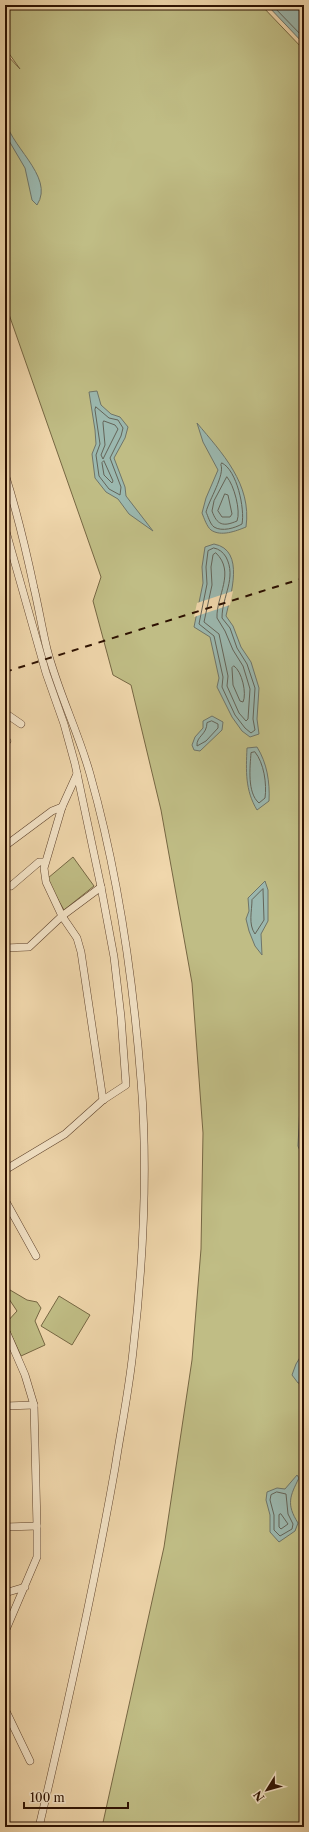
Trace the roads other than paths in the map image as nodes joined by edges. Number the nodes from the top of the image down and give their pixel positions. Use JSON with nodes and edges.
{"nodes":[{"id":1,"x":5,"y":474,"type":"edge"},
{"id":2,"x":5,"y":528,"type":"edge"},
{"id":3,"x":5,"y":713,"type":"edge"},
{"id":4,"x":21,"y":724,"type":"dead end"},
{"id":5,"x":77,"y":774,"type":"junction"},
{"id":6,"x":62,"y":807,"type":"junction"},
{"id":7,"x":5,"y":846,"type":"edge"},
{"id":8,"x":45,"y":862,"type":"junction"},
{"id":9,"x":11,"y":886,"type":"dead end"},
{"id":10,"x":102,"y":887,"type":"junction"},
{"id":11,"x":62,"y":916,"type":"junction"},
{"id":12,"x":5,"y":948,"type":"edge"},
{"id":13,"x":103,"y":1100,"type":"junction"},
{"id":14,"x":5,"y":1170,"type":"edge"},
{"id":15,"x":5,"y":1200,"type":"edge"},
{"id":16,"x":36,"y":1256,"type":"dead end"},
{"id":17,"x":5,"y":1329,"type":"edge"},
{"id":18,"x":34,"y":1405,"type":"junction"},
{"id":19,"x":5,"y":1406,"type":"edge"},
{"id":20,"x":38,"y":1526,"type":"junction"},
{"id":21,"x":5,"y":1527,"type":"edge"},
{"id":22,"x":25,"y":1587,"type":"junction"},
{"id":23,"x":5,"y":1593,"type":"edge"},
{"id":24,"x":5,"y":1632,"type":"edge"},
{"id":25,"x":5,"y":1709,"type":"edge"},
{"id":26,"x":30,"y":1761,"type":"dead end"},
{"id":27,"x":38,"y":1827,"type":"edge"}],
"edges":[{"from":1,"to":27,"type":"street"},
{"from":2,"to":5,"type":"street"},
{"from":3,"to":4,"type":"street"},
{"from":5,"to":6,"type":"street"},
{"from":5,"to":10,"type":"street"},
{"from":6,"to":7,"type":"street"},
{"from":6,"to":8,"type":"street"},
{"from":8,"to":9,"type":"street"},
{"from":8,"to":11,"type":"street"},
{"from":10,"to":11,"type":"street"},
{"from":10,"to":13,"type":"street"},
{"from":11,"to":12,"type":"street"},
{"from":11,"to":13,"type":"street"},
{"from":13,"to":14,"type":"street"},
{"from":15,"to":16,"type":"street"},
{"from":17,"to":18,"type":"street"},
{"from":18,"to":19,"type":"street"},
{"from":18,"to":20,"type":"street"},
{"from":20,"to":21,"type":"street"},
{"from":20,"to":22,"type":"street"},
{"from":22,"to":23,"type":"street"},
{"from":22,"to":24,"type":"street"},
{"from":25,"to":26,"type":"street"}]}
